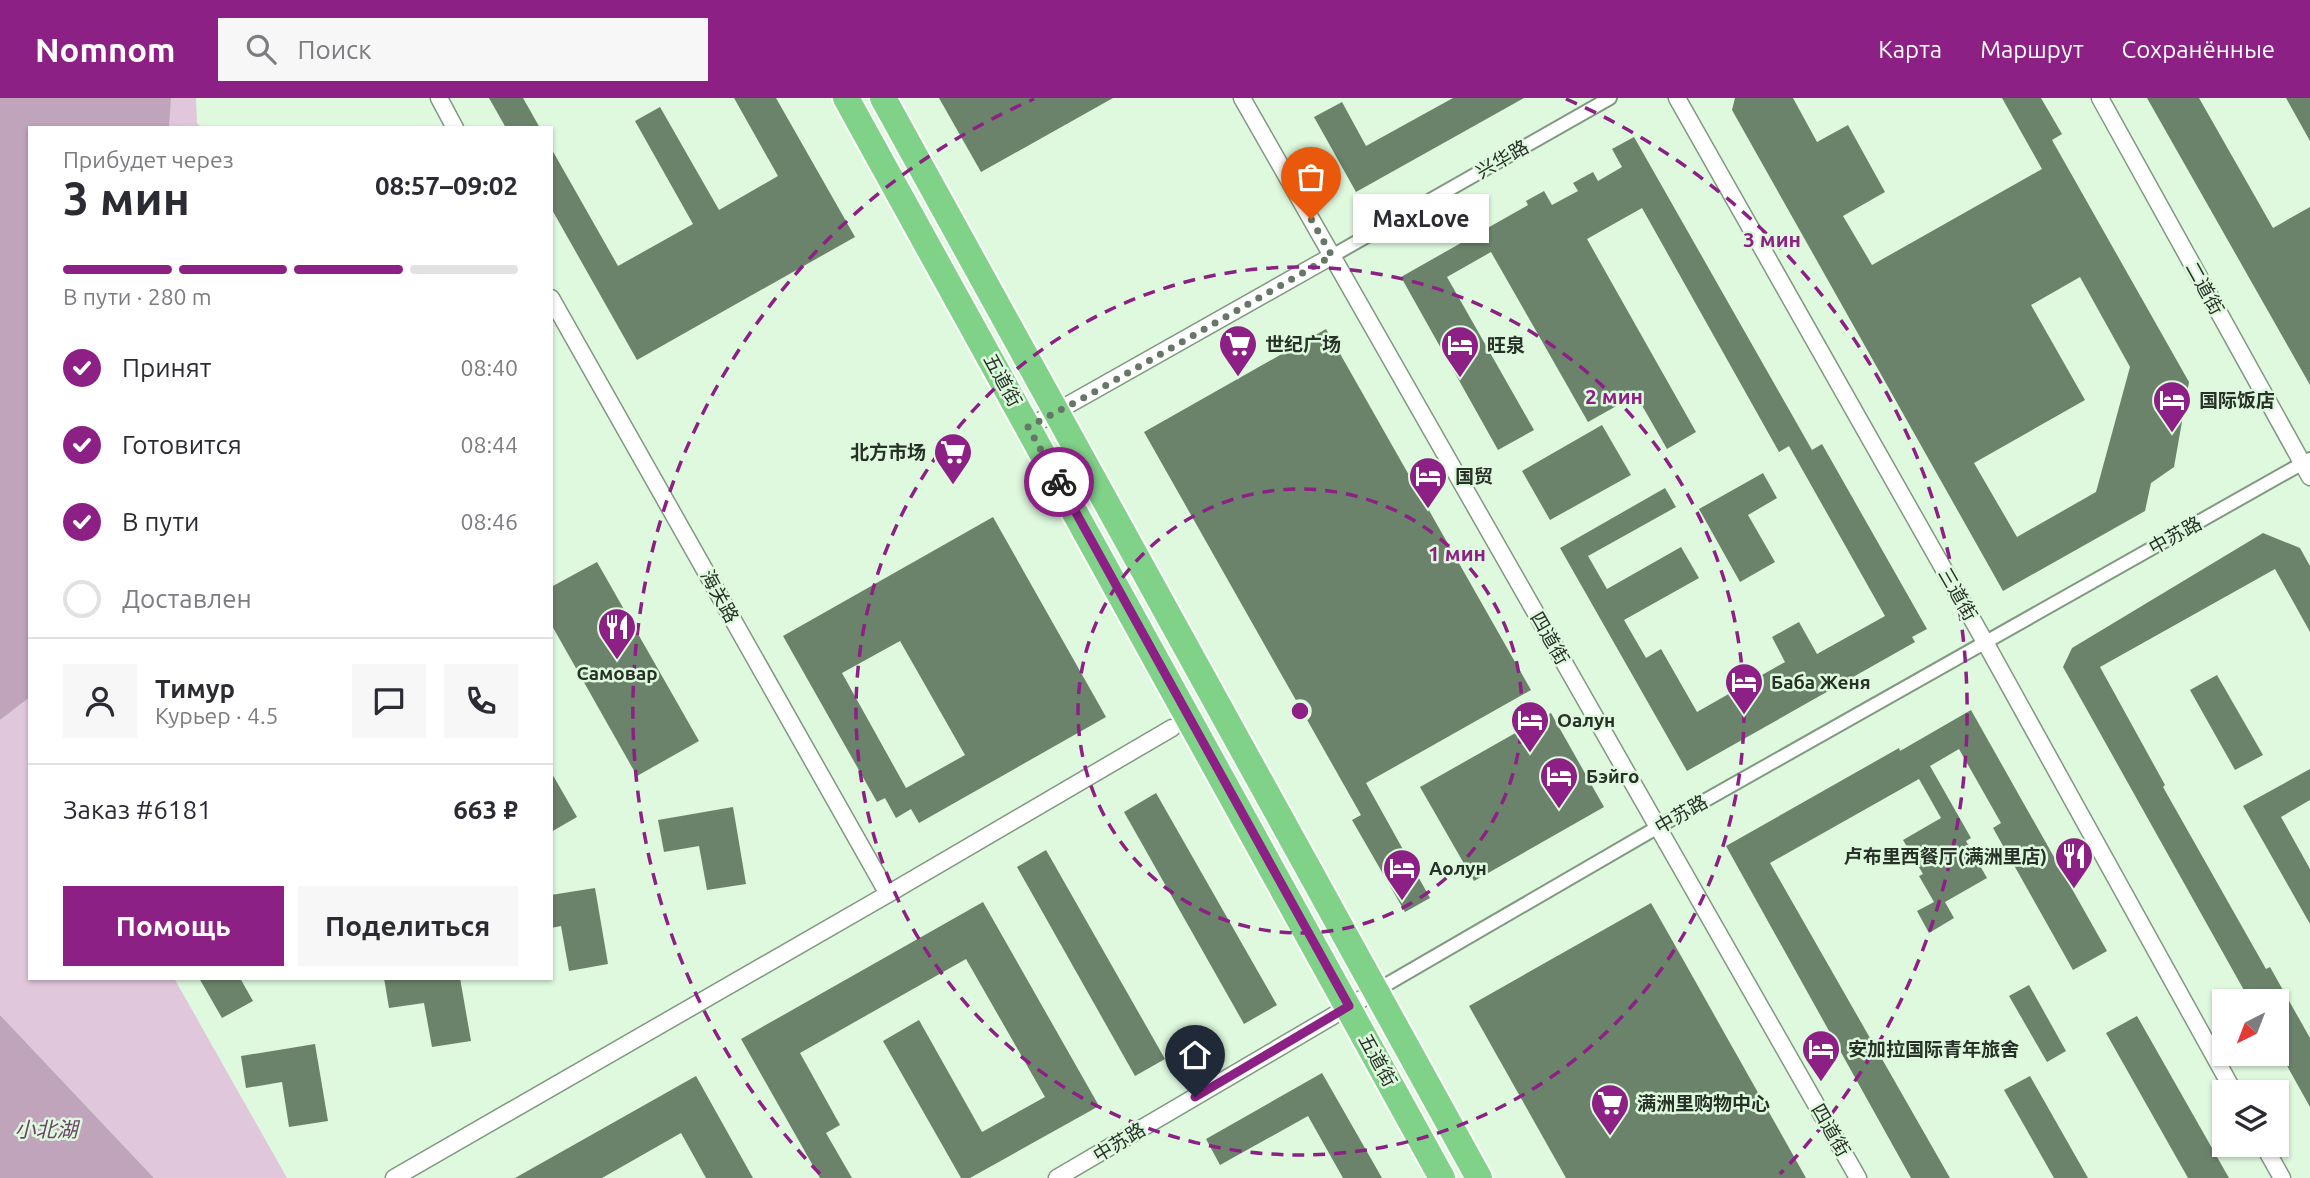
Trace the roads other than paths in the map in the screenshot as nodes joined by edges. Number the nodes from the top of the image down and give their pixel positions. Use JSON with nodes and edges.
{"nodes":[{"id":1,"x":439,"y":98,"type":"edge"},
{"id":2,"x":846,"y":98,"type":"edge"},
{"id":3,"x":883,"y":98,"type":"edge"},
{"id":4,"x":1242,"y":98,"type":"edge"},
{"id":5,"x":1610,"y":98,"type":"edge"},
{"id":6,"x":1677,"y":98,"type":"edge"},
{"id":7,"x":2100,"y":98,"type":"edge"},
{"id":8,"x":454,"y":126,"type":"edge"},
{"id":9,"x":1332,"y":256,"type":"junction"},
{"id":10,"x":553,"y":302,"type":"edge"},
{"id":11,"x":1058,"y":412,"type":"junction"},
{"id":12,"x":1028,"y":427,"type":"junction"},
{"id":13,"x":2307,"y":466,"type":"edge"},
{"id":14,"x":1985,"y":642,"type":"junction"},
{"id":15,"x":1172,"y":727,"type":"dead end"},
{"id":16,"x":1658,"y":827,"type":"junction"},
{"id":17,"x":888,"y":894,"type":"junction"},
{"id":18,"x":1377,"y":990,"type":"junction"},
{"id":19,"x":1349,"y":1006,"type":"junction"},
{"id":20,"x":2227,"y":1080,"type":"edge"},
{"id":21,"x":2270,"y":1157,"type":"edge"},
{"id":22,"x":394,"y":1178,"type":"edge"},
{"id":23,"x":1058,"y":1178,"type":"edge"},
{"id":24,"x":1443,"y":1178,"type":"edge"},
{"id":25,"x":1479,"y":1178,"type":"edge"},
{"id":26,"x":1858,"y":1178,"type":"edge"},
{"id":27,"x":2281,"y":1178,"type":"edge"}],
"edges":[{"from":1,"to":8,"type":"street"},
{"from":2,"to":12,"type":"highway","name":"五道街"},
{"from":3,"to":11,"type":"highway","name":"五道街"},
{"from":4,"to":9,"type":"street","name":"四道街"},
{"from":5,"to":9,"type":"street","name":"兴华路"},
{"from":6,"to":14,"type":"street","name":"三道街"},
{"from":7,"to":13,"type":"street","name":"二道街"},
{"from":9,"to":11,"type":"street","name":"兴华路"},
{"from":9,"to":16,"type":"street","name":"四道街"},
{"from":10,"to":17,"type":"street","name":"海关路"},
{"from":11,"to":12,"type":"street","name":"兴华路"},
{"from":11,"to":18,"type":"highway","name":"五道街"},
{"from":12,"to":19,"type":"highway","name":"五道街"},
{"from":13,"to":14,"type":"street","name":"中苏路"},
{"from":14,"to":16,"type":"street","name":"中苏路"},
{"from":14,"to":20,"type":"street","name":"三道街"},
{"from":15,"to":17,"type":"street"},
{"from":16,"to":18,"type":"street","name":"中苏路"},
{"from":16,"to":26,"type":"street","name":"四道街"},
{"from":17,"to":22,"type":"street"},
{"from":18,"to":19,"type":"street","name":"中苏路"},
{"from":18,"to":25,"type":"highway","name":"五道街"},
{"from":19,"to":23,"type":"street","name":"中苏路"},
{"from":19,"to":24,"type":"highway","name":"五道街"},
{"from":21,"to":27,"type":"street"}]}
